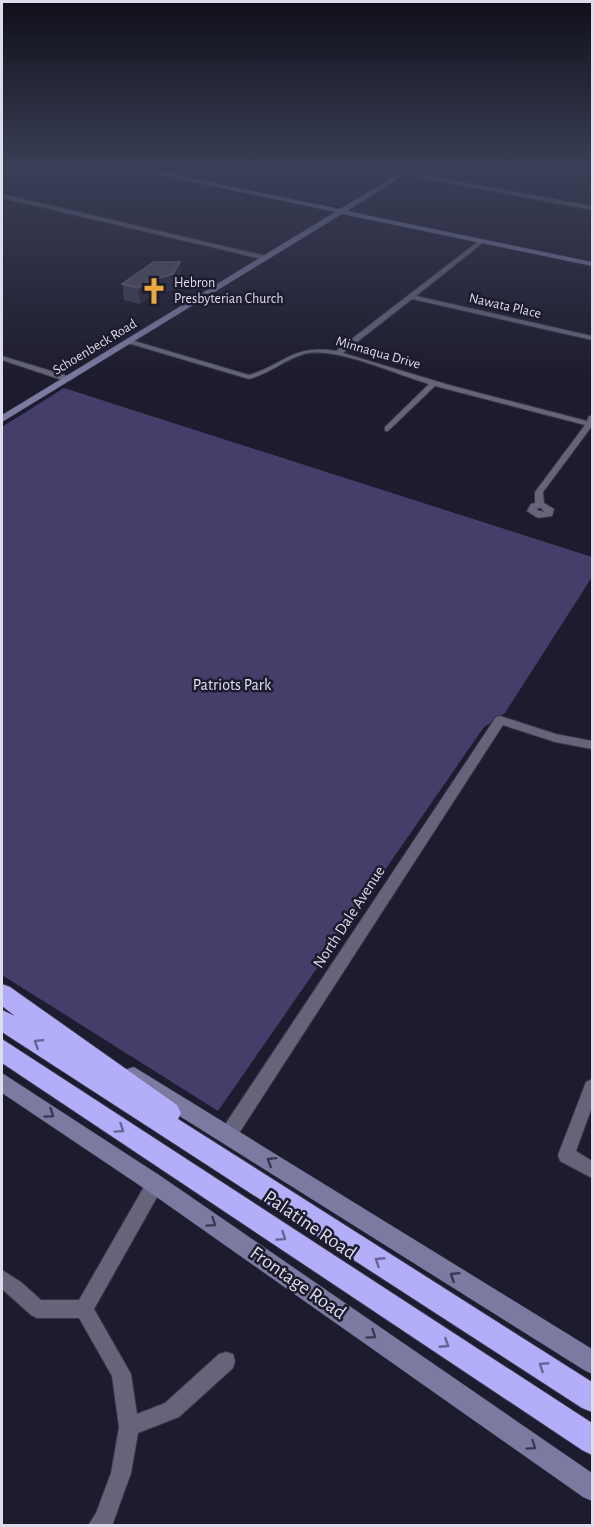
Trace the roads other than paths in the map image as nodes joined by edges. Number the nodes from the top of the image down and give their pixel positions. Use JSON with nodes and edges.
{"nodes":[{"id":1,"x":173,"y":236,"type":"edge"},
{"id":2,"x":301,"y":236,"type":"edge"},
{"id":3,"x":459,"y":236,"type":"edge"},
{"id":4,"x":482,"y":241,"type":"junction"},
{"id":5,"x":266,"y":258,"type":"junction"},
{"id":6,"x":592,"y":264,"type":"edge"},
{"id":7,"x":412,"y":297,"type":"junction"},
{"id":8,"x":592,"y":338,"type":"edge"},
{"id":9,"x":128,"y":342,"type":"junction"},
{"id":10,"x":337,"y":354,"type":"junction"},
{"id":11,"x":2,"y":358,"type":"edge"},
{"id":12,"x":68,"y":379,"type":"junction"},
{"id":13,"x":434,"y":383,"type":"junction"},
{"id":14,"x":2,"y":419,"type":"edge"},
{"id":15,"x":591,"y":420,"type":"edge"},
{"id":16,"x":388,"y":429,"type":"dead end"},
{"id":17,"x":540,"y":505,"type":"dead end"},
{"id":18,"x":592,"y":745,"type":"edge"},
{"id":19,"x":2,"y":993,"type":"edge"},
{"id":20,"x":2,"y":1020,"type":"edge"},
{"id":21,"x":2,"y":1050,"type":"edge"},
{"id":22,"x":2,"y":1082,"type":"edge"},
{"id":23,"x":592,"y":1087,"type":"edge"},
{"id":24,"x":228,"y":1134,"type":"junction"},
{"id":25,"x":592,"y":1170,"type":"edge"},
{"id":26,"x":155,"y":1184,"type":"junction"},
{"id":27,"x":349,"y":1241,"type":"junction"},
{"id":28,"x":2,"y":1279,"type":"edge"},
{"id":29,"x":84,"y":1309,"type":"junction"},
{"id":30,"x":226,"y":1361,"type":"dead end"},
{"id":31,"x":592,"y":1362,"type":"edge"},
{"id":32,"x":592,"y":1398,"type":"edge"},
{"id":33,"x":129,"y":1427,"type":"junction"},
{"id":34,"x":592,"y":1440,"type":"edge"},
{"id":35,"x":592,"y":1488,"type":"edge"},
{"id":36,"x":98,"y":1526,"type":"edge"}],
"edges":[{"from":1,"to":5,"type":"street"},
{"from":2,"to":5,"type":"street","name":"Schoenbeck Road"},
{"from":3,"to":4,"type":"street"},
{"from":4,"to":6,"type":"street"},
{"from":4,"to":7,"type":"street"},
{"from":5,"to":9,"type":"street","name":"Schoenbeck Road"},
{"from":7,"to":8,"type":"street","name":"Nawata Place"},
{"from":7,"to":10,"type":"street"},
{"from":9,"to":10,"type":"street","name":"Minnaqua Drive"},
{"from":9,"to":12,"type":"street","name":"Schoenbeck Road"},
{"from":10,"to":13,"type":"street","name":"Minnaqua Drive"},
{"from":11,"to":12,"type":"street"},
{"from":12,"to":14,"type":"street","name":"Schoenbeck Road"},
{"from":13,"to":15,"type":"street","name":"Minnaqua Drive"},
{"from":13,"to":16,"type":"street"},
{"from":15,"to":17,"type":"street"},
{"from":18,"to":24,"type":"street","name":"North Dale Avenue"},
{"from":19,"to":24,"type":"street"},
{"from":19,"to":27,"type":"highway"},
{"from":27,"to":20,"type":"highway","name":"Palatine Road","one_way":true},
{"from":21,"to":34,"type":"highway","name":"Palatine Road","one_way":true},
{"from":22,"to":26,"type":"street","name":"Frontage Road","one_way":true},
{"from":23,"to":25,"type":"street"},
{"from":31,"to":24,"type":"street","one_way":true},
{"from":26,"to":29,"type":"street"},
{"from":26,"to":35,"type":"street","name":"Frontage Road","one_way":true},
{"from":32,"to":27,"type":"highway","name":"Palatine Road","one_way":true},
{"from":28,"to":29,"type":"street"},
{"from":29,"to":33,"type":"street"},
{"from":30,"to":33,"type":"street"},
{"from":33,"to":36,"type":"street"}]}
